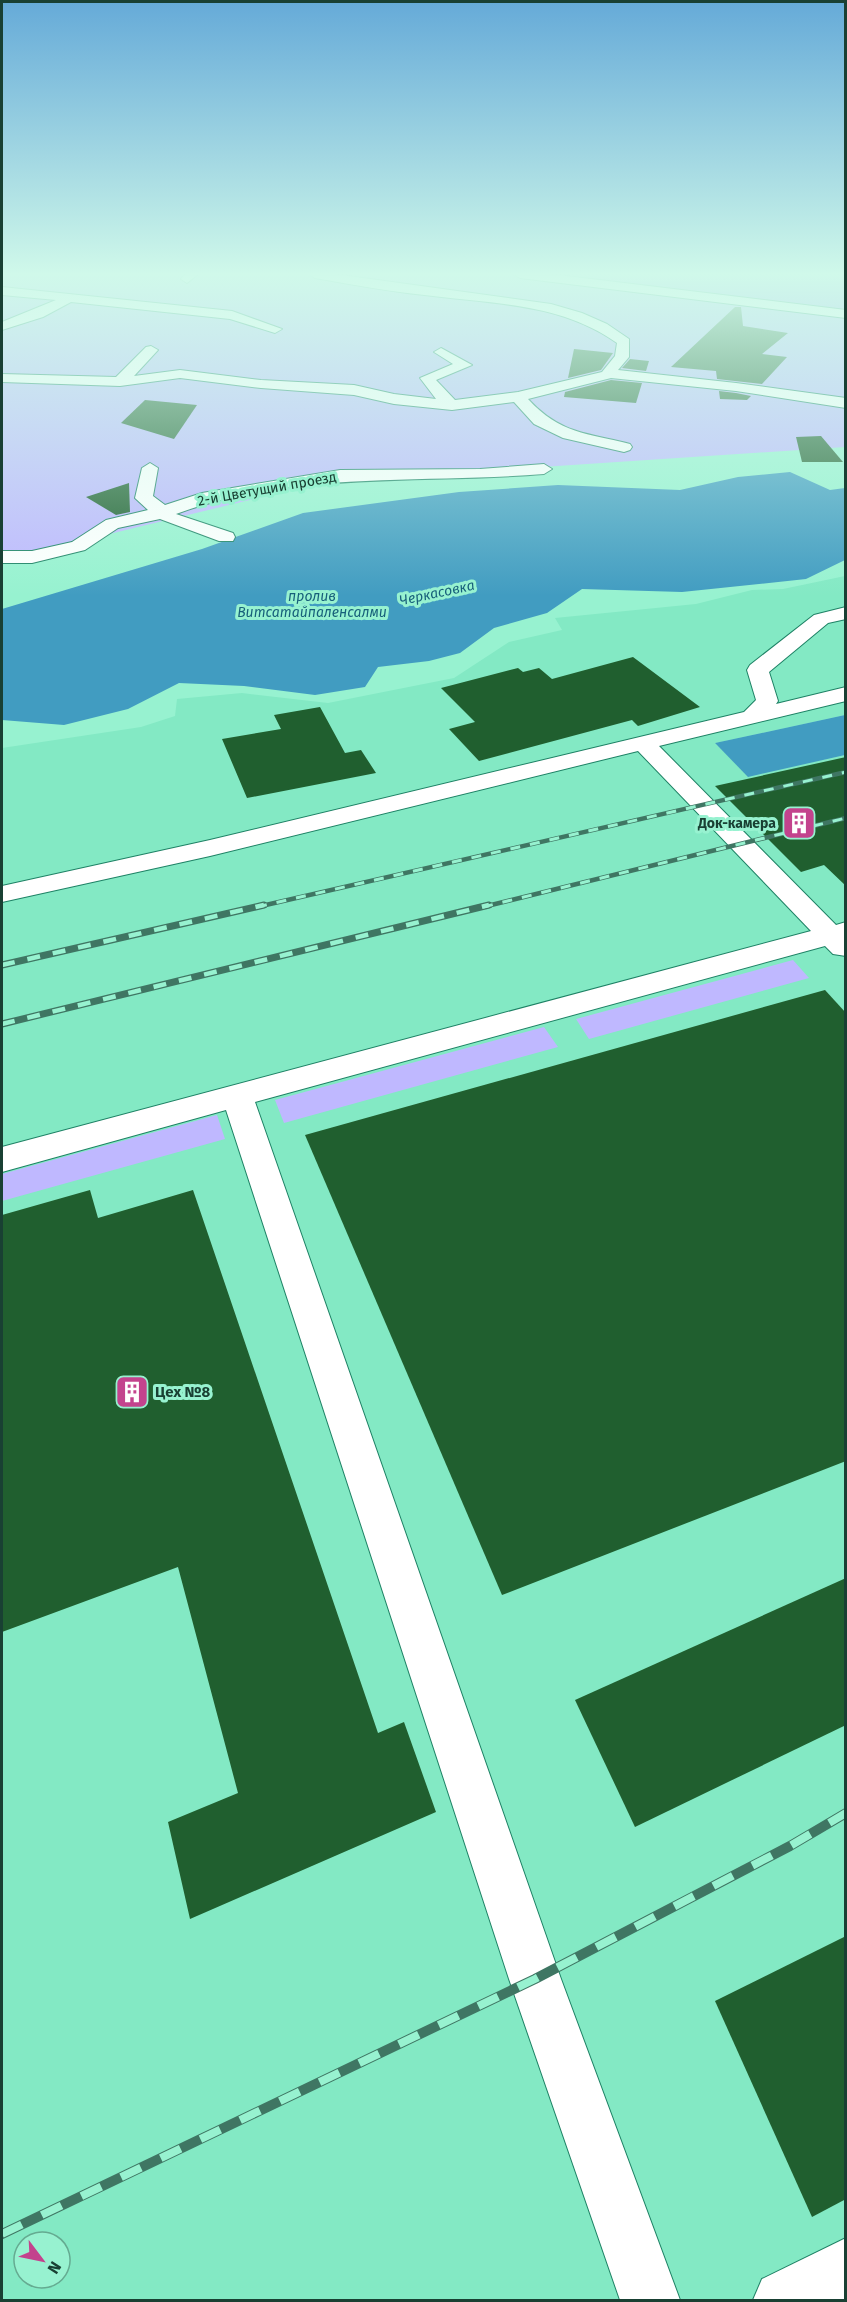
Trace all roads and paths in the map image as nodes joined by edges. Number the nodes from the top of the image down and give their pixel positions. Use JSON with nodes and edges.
{"nodes":[{"id":1,"x":103,"y":381,"type":"edge"},
{"id":2,"x":124,"y":381,"type":"edge"},
{"id":3,"x":240,"y":381,"type":"edge"},
{"id":4,"x":429,"y":381,"type":"edge"},
{"id":5,"x":581,"y":381,"type":"edge"},
{"id":6,"x":682,"y":381,"type":"edge"},
{"id":7,"x":745,"y":381,"type":"edge"},
{"id":8,"x":120,"y":382,"type":"joint"},
{"id":9,"x":736,"y":387,"type":"junction"},
{"id":10,"x":846,"y":389,"type":"edge"},
{"id":11,"x":792,"y":394,"type":"junction"},
{"id":12,"x":518,"y":397,"type":"junction"},
{"id":13,"x":846,"y":403,"type":"edge"},
{"id":14,"x":452,"y":405,"type":"junction"},
{"id":15,"x":624,"y":447,"type":"dead end"},
{"id":16,"x":150,"y":468,"type":"dead end"},
{"id":17,"x":544,"y":469,"type":"dead end"},
{"id":18,"x":161,"y":513,"type":"junction"},
{"id":19,"x":226,"y":537,"type":"dead end"},
{"id":20,"x":2,"y":557,"type":"edge"},
{"id":21,"x":846,"y":613,"type":"edge"},
{"id":22,"x":846,"y":694,"type":"edge"},
{"id":23,"x":752,"y":717,"type":"junction"},
{"id":24,"x":644,"y":743,"type":"junction"},
{"id":25,"x":2,"y":894,"type":"edge"},
{"id":26,"x":841,"y":939,"type":"edge"},
{"id":27,"x":237,"y":1096,"type":"junction"},
{"id":28,"x":2,"y":1159,"type":"edge"},
{"id":29,"x":846,"y":2267,"type":"edge"},
{"id":30,"x":650,"y":2301,"type":"edge"},
{"id":31,"x":783,"y":2301,"type":"edge"}],
"edges":[{"from":1,"to":8,"type":"street"},
{"from":2,"to":8,"type":"street"},
{"from":3,"to":14,"type":"street"},
{"from":4,"to":14,"type":"street"},
{"from":5,"to":12,"type":"street"},
{"from":6,"to":9,"type":"street"},
{"from":7,"to":9,"type":"street"},
{"from":9,"to":11,"type":"street"},
{"from":10,"to":11,"type":"street"},
{"from":11,"to":13,"type":"street"},
{"from":12,"to":14,"type":"street"},
{"from":12,"to":15,"type":"street"},
{"from":16,"to":18,"type":"street"},
{"from":17,"to":18,"type":"street","name":"2-й Цветущий проезд"},
{"from":18,"to":19,"type":"street"},
{"from":18,"to":20,"type":"street","name":"2-й Цветущий проезд"},
{"from":21,"to":23,"type":"street"},
{"from":22,"to":23,"type":"street"},
{"from":23,"to":24,"type":"street"},
{"from":24,"to":25,"type":"street"},
{"from":24,"to":26,"type":"street"},
{"from":26,"to":27,"type":"street"},
{"from":27,"to":28,"type":"street"},
{"from":27,"to":30,"type":"street"},
{"from":29,"to":31,"type":"street"}]}
